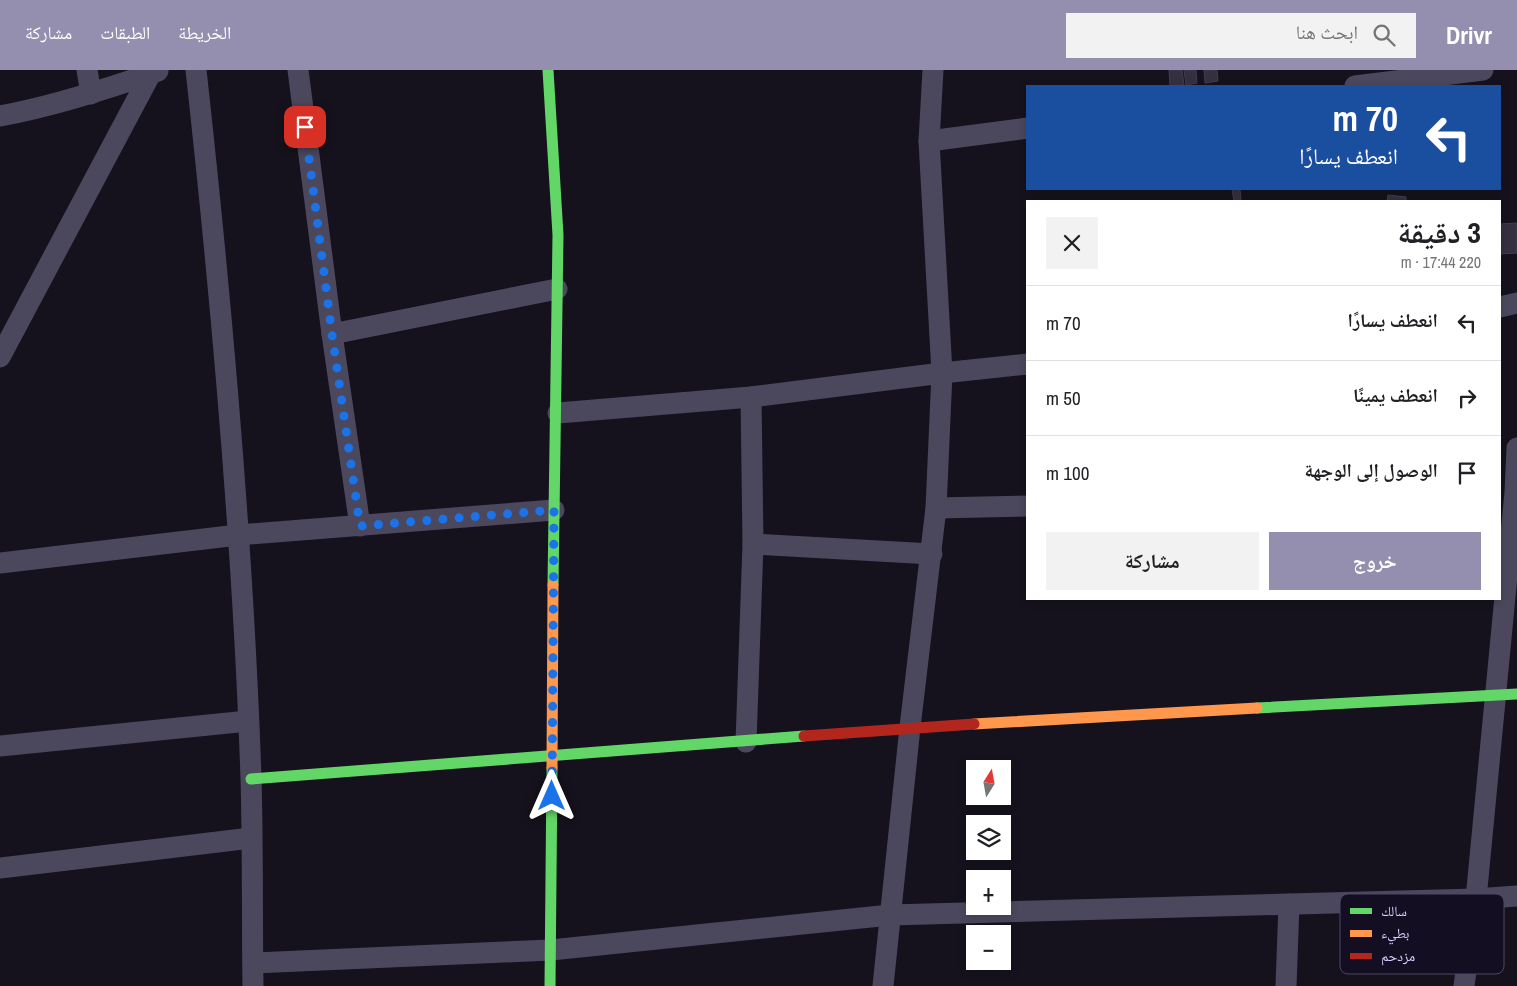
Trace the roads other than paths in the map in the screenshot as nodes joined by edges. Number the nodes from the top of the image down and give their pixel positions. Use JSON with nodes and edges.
{"nodes":[{"id":1,"x":87,"y":70,"type":"edge"},
{"id":2,"x":196,"y":70,"type":"edge"},
{"id":3,"x":298,"y":70,"type":"edge"},
{"id":4,"x":548,"y":70,"type":"edge"},
{"id":5,"x":933,"y":70,"type":"edge"},
{"id":6,"x":1483,"y":70,"type":"edge"},
{"id":7,"x":156,"y":72,"type":"edge"},
{"id":8,"x":1417,"y":74,"type":"edge"},
{"id":9,"x":1360,"y":85,"type":"edge"},
{"id":10,"x":91,"y":94,"type":"junction"},
{"id":11,"x":0,"y":116,"type":"edge"},
{"id":12,"x":1026,"y":128,"type":"edge"},
{"id":13,"x":929,"y":141,"type":"junction"},
{"id":14,"x":557,"y":289,"type":"junction"},
{"id":15,"x":1517,"y":304,"type":"edge"},
{"id":16,"x":1501,"y":307,"type":"edge"},
{"id":17,"x":332,"y":334,"type":"junction"},
{"id":18,"x":0,"y":357,"type":"edge"},
{"id":19,"x":1026,"y":364,"type":"edge"},
{"id":20,"x":942,"y":372,"type":"junction"},
{"id":21,"x":751,"y":397,"type":"junction"},
{"id":22,"x":558,"y":413,"type":"junction"},
{"id":23,"x":1517,"y":448,"type":"edge"},
{"id":24,"x":1511,"y":492,"type":"edge"},
{"id":25,"x":1026,"y":506,"type":"edge"},
{"id":26,"x":936,"y":508,"type":"junction"},
{"id":27,"x":554,"y":510,"type":"junction"},
{"id":28,"x":360,"y":526,"type":"junction"},
{"id":29,"x":238,"y":535,"type":"junction"},
{"id":30,"x":753,"y":544,"type":"junction"},
{"id":31,"x":932,"y":554,"type":"junction"},
{"id":32,"x":0,"y":563,"type":"edge"},
{"id":33,"x":1517,"y":694,"type":"edge"},
{"id":34,"x":1494,"y":696,"type":"junction"},
{"id":35,"x":248,"y":721,"type":"junction"},
{"id":36,"x":910,"y":727,"type":"junction"},
{"id":37,"x":746,"y":742,"type":"junction"},
{"id":38,"x":0,"y":746,"type":"edge"},
{"id":39,"x":552,"y":757,"type":"junction"},
{"id":40,"x":251,"y":779,"type":"junction"},
{"id":41,"x":251,"y":838,"type":"junction"},
{"id":42,"x":0,"y":868,"type":"edge"},
{"id":43,"x":1476,"y":894,"type":"edge"},
{"id":44,"x":1517,"y":896,"type":"edge"},
{"id":45,"x":1504,"y":897,"type":"edge"},
{"id":46,"x":1340,"y":903,"type":"edge"},
{"id":47,"x":1289,"y":904,"type":"junction"},
{"id":48,"x":890,"y":915,"type":"junction"},
{"id":49,"x":551,"y":950,"type":"junction"},
{"id":50,"x":253,"y":963,"type":"junction"},
{"id":51,"x":253,"y":986,"type":"edge"},
{"id":52,"x":550,"y":986,"type":"edge"},
{"id":53,"x":883,"y":986,"type":"edge"},
{"id":54,"x":1286,"y":986,"type":"edge"}],
"edges":[{"from":1,"to":10,"type":"street"},
{"from":2,"to":29,"type":"street"},
{"from":3,"to":17,"type":"street"},
{"from":4,"to":14,"type":"street"},
{"from":5,"to":13,"type":"street"},
{"from":6,"to":8,"type":"street"},
{"from":7,"to":10,"type":"street"},
{"from":7,"to":18,"type":"street"},
{"from":8,"to":9,"type":"street"},
{"from":10,"to":11,"type":"street"},
{"from":12,"to":13,"type":"street"},
{"from":13,"to":20,"type":"street"},
{"from":14,"to":17,"type":"street"},
{"from":14,"to":22,"type":"street"},
{"from":15,"to":16,"type":"street"},
{"from":17,"to":28,"type":"street"},
{"from":19,"to":20,"type":"street"},
{"from":20,"to":21,"type":"street"},
{"from":20,"to":26,"type":"street"},
{"from":21,"to":22,"type":"street"},
{"from":21,"to":30,"type":"street"},
{"from":22,"to":27,"type":"street"},
{"from":23,"to":24,"type":"street"},
{"from":24,"to":34,"type":"street"},
{"from":25,"to":26,"type":"street"},
{"from":26,"to":31,"type":"street"},
{"from":27,"to":28,"type":"street"},
{"from":27,"to":39,"type":"street"},
{"from":28,"to":29,"type":"street"},
{"from":29,"to":32,"type":"street"},
{"from":29,"to":35,"type":"street"},
{"from":30,"to":31,"type":"street"},
{"from":30,"to":37,"type":"street"},
{"from":31,"to":36,"type":"street"},
{"from":33,"to":34,"type":"street"},
{"from":34,"to":36,"type":"street"},
{"from":34,"to":43,"type":"street"},
{"from":35,"to":38,"type":"street"},
{"from":35,"to":40,"type":"street"},
{"from":36,"to":37,"type":"street"},
{"from":36,"to":48,"type":"street"},
{"from":37,"to":39,"type":"street"},
{"from":39,"to":40,"type":"street"},
{"from":39,"to":49,"type":"street"},
{"from":40,"to":41,"type":"street"},
{"from":41,"to":42,"type":"street"},
{"from":41,"to":50,"type":"street"},
{"from":44,"to":45,"type":"street"},
{"from":46,"to":47,"type":"street"},
{"from":47,"to":48,"type":"street"},
{"from":47,"to":54,"type":"street"},
{"from":48,"to":49,"type":"street"},
{"from":48,"to":53,"type":"street"},
{"from":49,"to":50,"type":"street"},
{"from":49,"to":52,"type":"street"},
{"from":50,"to":51,"type":"street"}]}
